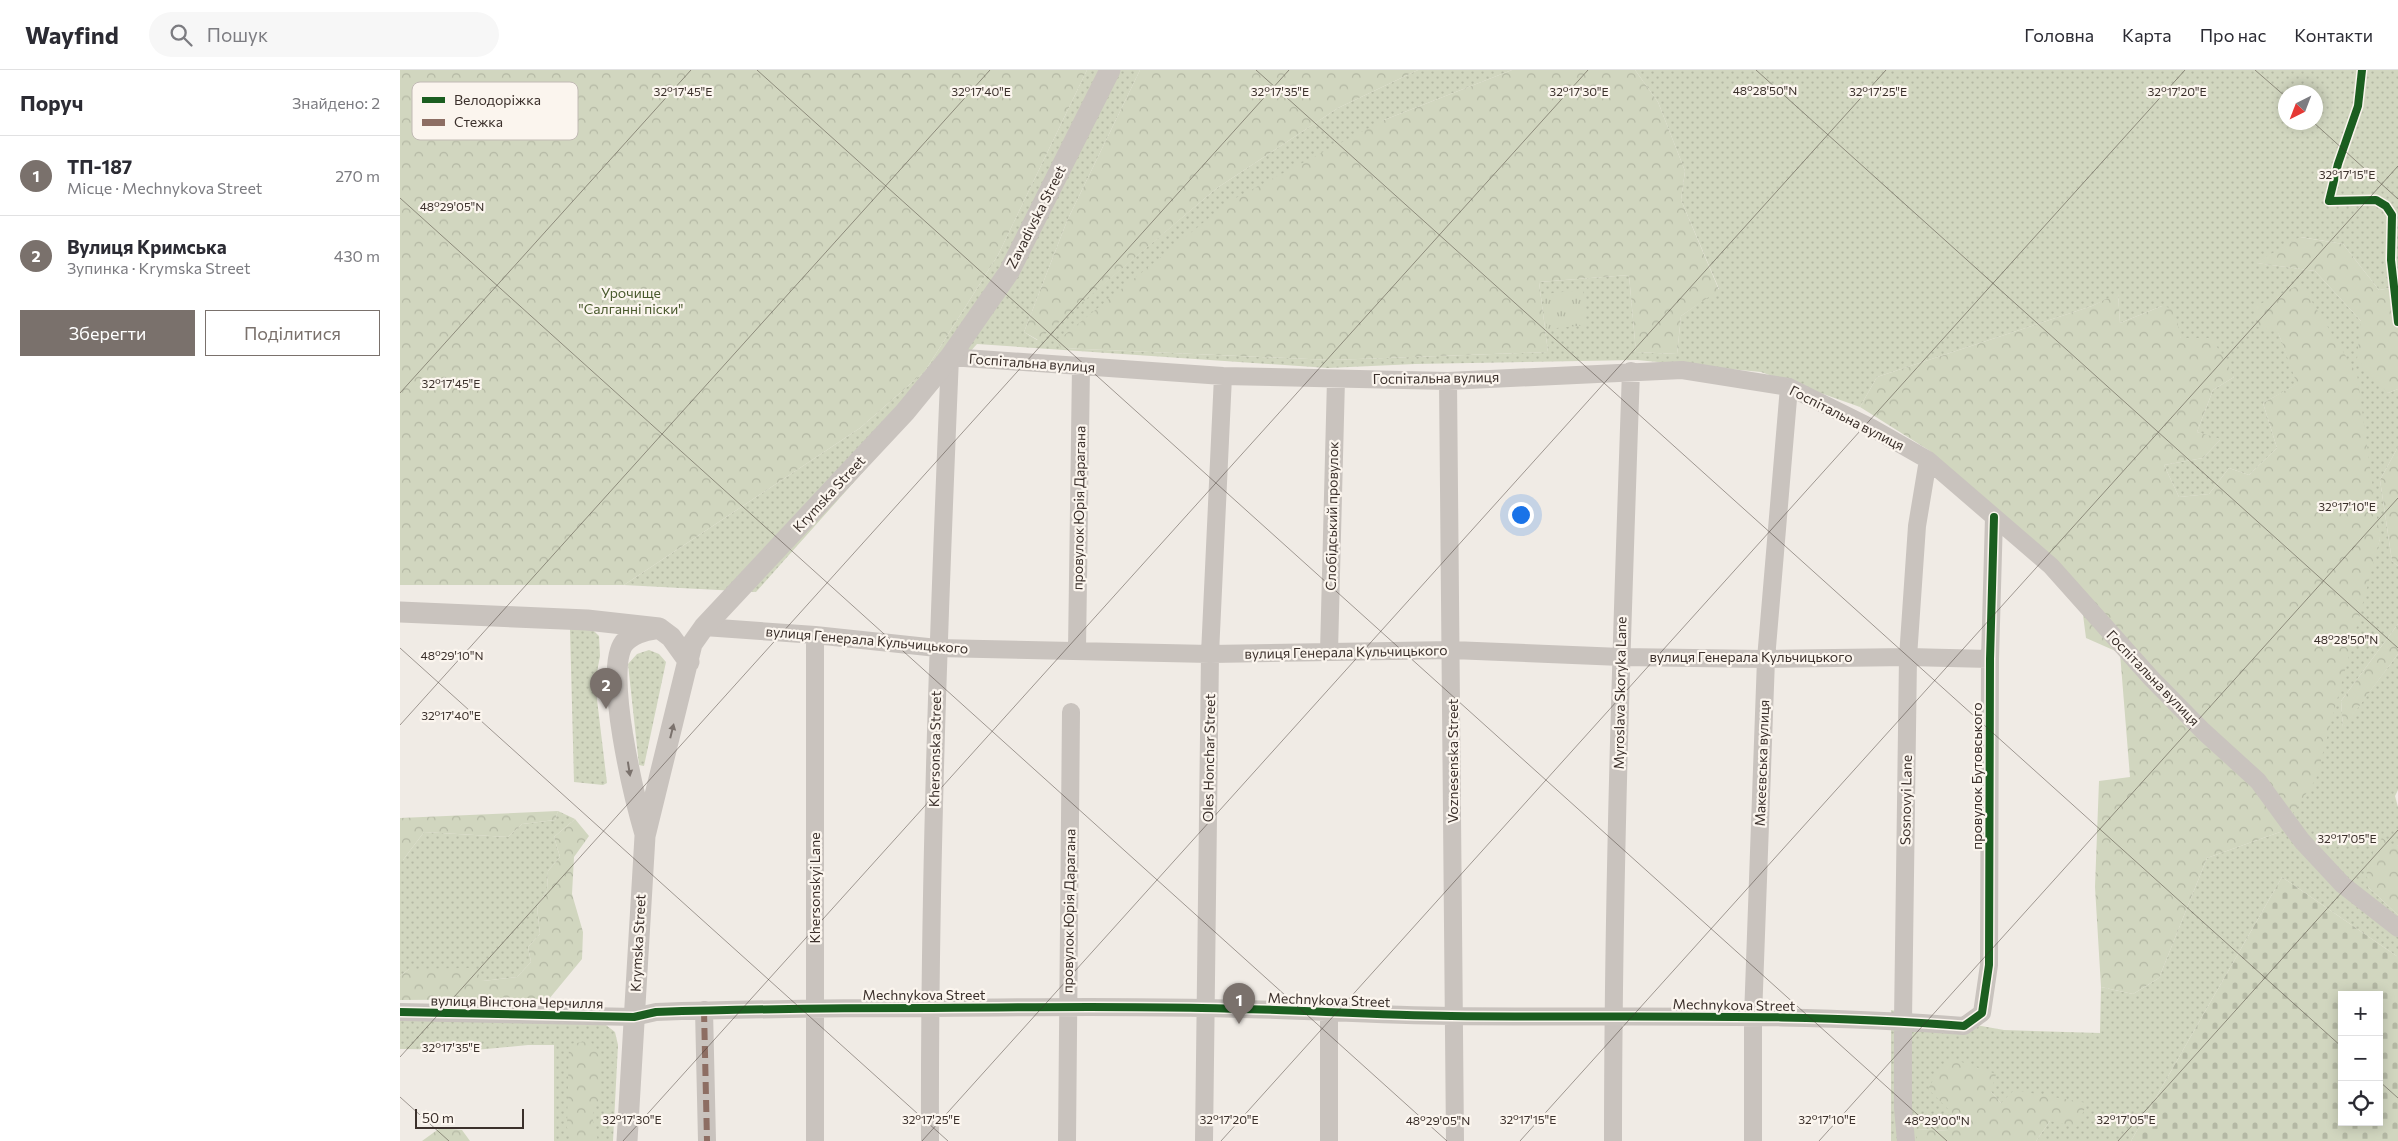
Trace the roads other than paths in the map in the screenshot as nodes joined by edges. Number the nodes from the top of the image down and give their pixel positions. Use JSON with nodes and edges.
{"nodes":[{"id":1,"x":1110,"y":70,"type":"edge"},
{"id":2,"x":950,"y":357,"type":"junction"},
{"id":3,"x":1081,"y":366,"type":"junction"},
{"id":4,"x":1630,"y":372,"type":"junction"},
{"id":5,"x":1223,"y":376,"type":"junction"},
{"id":6,"x":1336,"y":379,"type":"junction"},
{"id":7,"x":1448,"y":381,"type":"junction"},
{"id":8,"x":1789,"y":387,"type":"junction"},
{"id":9,"x":1928,"y":460,"type":"junction"},
{"id":10,"x":1994,"y":517,"type":"junction"},
{"id":11,"x":400,"y":612,"type":"edge"},
{"id":12,"x":586,"y":620,"type":"junction"},
{"id":13,"x":704,"y":627,"type":"junction"},
{"id":14,"x":659,"y":628,"type":"junction"},
{"id":15,"x":814,"y":635,"type":"junction"},
{"id":16,"x":937,"y":648,"type":"junction"},
{"id":17,"x":1077,"y":650,"type":"junction"},
{"id":18,"x":1452,"y":650,"type":"junction"},
{"id":19,"x":1329,"y":652,"type":"junction"},
{"id":20,"x":1210,"y":654,"type":"junction"},
{"id":21,"x":618,"y":656,"type":"junction"},
{"id":22,"x":1621,"y":657,"type":"junction"},
{"id":23,"x":1908,"y":657,"type":"junction"},
{"id":24,"x":1990,"y":658,"type":"junction"},
{"id":25,"x":1766,"y":659,"type":"junction"},
{"id":26,"x":689,"y":662,"type":"junction"},
{"id":27,"x":1071,"y":712,"type":"dead end"},
{"id":28,"x":661,"y":779,"type":"junction"},
{"id":29,"x":633,"y":793,"type":"junction"},
{"id":30,"x":645,"y":836,"type":"junction"},
{"id":31,"x":2398,"y":928,"type":"edge"},
{"id":32,"x":1068,"y":1006,"type":"junction"},
{"id":33,"x":816,"y":1008,"type":"junction"},
{"id":34,"x":930,"y":1008,"type":"junction"},
{"id":35,"x":1205,"y":1008,"type":"junction"},
{"id":36,"x":704,"y":1010,"type":"junction"},
{"id":37,"x":400,"y":1012,"type":"edge"},
{"id":38,"x":1329,"y":1014,"type":"junction"},
{"id":39,"x":1613,"y":1015,"type":"junction"},
{"id":40,"x":1454,"y":1016,"type":"junction"},
{"id":41,"x":634,"y":1017,"type":"junction"},
{"id":42,"x":1753,"y":1017,"type":"junction"},
{"id":43,"x":1903,"y":1021,"type":"junction"},
{"id":44,"x":1964,"y":1026,"type":"joint"},
{"id":45,"x":627,"y":1141,"type":"edge"},
{"id":46,"x":707,"y":1141,"type":"edge"},
{"id":47,"x":815,"y":1141,"type":"edge"},
{"id":48,"x":930,"y":1141,"type":"edge"},
{"id":49,"x":1067,"y":1141,"type":"edge"},
{"id":50,"x":1204,"y":1141,"type":"edge"},
{"id":51,"x":1329,"y":1141,"type":"edge"},
{"id":52,"x":1455,"y":1141,"type":"edge"},
{"id":53,"x":1613,"y":1141,"type":"edge"},
{"id":54,"x":1753,"y":1141,"type":"edge"},
{"id":55,"x":1906,"y":1141,"type":"edge"}],
"edges":[{"from":1,"to":2,"type":"street","name":"Zavadivska Street"},
{"from":2,"to":3,"type":"street","name":"Госпітальна вулиця"},
{"from":2,"to":13,"type":"street","name":"Krymska Street"},
{"from":2,"to":16,"type":"street","name":"Khersonska Street"},
{"from":3,"to":5,"type":"street","name":"Госпітальна вулиця"},
{"from":3,"to":17,"type":"street","name":"провулок Юрія Дарагана"},
{"from":4,"to":7,"type":"street","name":"Госпітальна вулиця"},
{"from":4,"to":8,"type":"street","name":"Госпітальна вулиця"},
{"from":4,"to":22,"type":"street","name":"Myroslava Skoryka Lane"},
{"from":5,"to":6,"type":"street","name":"Госпітальна вулиця"},
{"from":5,"to":20,"type":"street","name":"Oles Honchar Street"},
{"from":6,"to":7,"type":"street","name":"Госпітальна вулиця"},
{"from":6,"to":19,"type":"street","name":"Слобідський провулок"},
{"from":7,"to":18,"type":"street","name":"Voznesenska Street"},
{"from":8,"to":9,"type":"street","name":"Госпітальна вулиця"},
{"from":8,"to":25,"type":"street","name":"Макеєвська вулиця"},
{"from":9,"to":10,"type":"street","name":"Госпітальна вулиця"},
{"from":9,"to":23,"type":"street","name":"Sosnovyi Lane"},
{"from":10,"to":24,"type":"street","name":"провулок Бутовського"},
{"from":10,"to":31,"type":"street","name":"Госпітальна вулиця"},
{"from":11,"to":12,"type":"street"},
{"from":12,"to":14,"type":"street"},
{"from":12,"to":21,"type":"street","name":"Krymska Street"},
{"from":13,"to":14,"type":"street"},
{"from":13,"to":15,"type":"street","name":"вулиця Генерала Кульчицького"},
{"from":13,"to":26,"type":"street","name":"Krymska Street"},
{"from":14,"to":21,"type":"street"},
{"from":14,"to":26,"type":"street"},
{"from":15,"to":16,"type":"street","name":"вулиця Генерала Кульчицького"},
{"from":15,"to":33,"type":"street","name":"Khersonskyi Lane"},
{"from":16,"to":17,"type":"street","name":"вулиця Генерала Кульчицького"},
{"from":16,"to":34,"type":"street","name":"Khersonska Street"},
{"from":17,"to":20,"type":"street","name":"вулиця Генерала Кульчицького"},
{"from":18,"to":19,"type":"street","name":"вулиця Генерала Кульчицького"},
{"from":18,"to":22,"type":"street","name":"вулиця Генерала Кульчицького"},
{"from":18,"to":40,"type":"street","name":"Voznesenska Street"},
{"from":19,"to":20,"type":"street","name":"вулиця Генерала Кульчицького"},
{"from":20,"to":35,"type":"street","name":"Oles Honchar Street"},
{"from":21,"to":29,"type":"street","name":"Krymska Street","one_way":true},
{"from":22,"to":25,"type":"street","name":"вулиця Генерала Кульчицького"},
{"from":22,"to":39,"type":"street","name":"Myroslava Skoryka Lane"},
{"from":23,"to":24,"type":"street","name":"вулиця Генерала Кульчицького"},
{"from":23,"to":25,"type":"street","name":"вулиця Генерала Кульчицького"},
{"from":23,"to":43,"type":"street","name":"Sosnovyi Lane"},
{"from":24,"to":44,"type":"street","name":"провулок Бутовського"},
{"from":25,"to":42,"type":"street","name":"Макеєвська вулиця"},
{"from":28,"to":26,"type":"street","name":"Krymska Street","one_way":true},
{"from":27,"to":32,"type":"street","name":"провулок Юрія Дарагана"},
{"from":28,"to":29,"type":"street"},
{"from":28,"to":30,"type":"street","name":"Krymska Street"},
{"from":29,"to":30,"type":"street","name":"Krymska Street"},
{"from":30,"to":41,"type":"street","name":"Krymska Street"},
{"from":32,"to":34,"type":"street","name":"Mechnykova Street"},
{"from":32,"to":35,"type":"street","name":"Mechnykova Street"},
{"from":32,"to":49,"type":"street","name":"провулок Юрія Дарагана"},
{"from":33,"to":34,"type":"street","name":"Mechnykova Street"},
{"from":33,"to":36,"type":"street","name":"Mechnykova Street"},
{"from":33,"to":47,"type":"street","name":"Khersonskyi Lane"},
{"from":34,"to":48,"type":"street","name":"Khersonska Street"},
{"from":35,"to":38,"type":"street","name":"Mechnykova Street"},
{"from":35,"to":50,"type":"street","name":"Oles Honchar Street"},
{"from":36,"to":41,"type":"street","name":"Mechnykova Street"},
{"from":36,"to":46,"type":"street"},
{"from":37,"to":41,"type":"street","name":"вулиця Вінстона Черчилля"},
{"from":38,"to":40,"type":"street","name":"Mechnykova Street"},
{"from":38,"to":51,"type":"street"},
{"from":39,"to":40,"type":"street","name":"Mechnykova Street"},
{"from":39,"to":42,"type":"street","name":"Mechnykova Street"},
{"from":39,"to":53,"type":"street","name":"Myroslava Skoryka Lane"},
{"from":40,"to":52,"type":"street","name":"Voznesenska Street"},
{"from":41,"to":45,"type":"street","name":"Krymska Street"},
{"from":42,"to":43,"type":"street","name":"Mechnykova Street"},
{"from":42,"to":54,"type":"street","name":"Макеєвська вулиця"},
{"from":43,"to":44,"type":"street","name":"Mechnykova Street"},
{"from":43,"to":55,"type":"street","name":"Sosnovyi Lane"}]}
